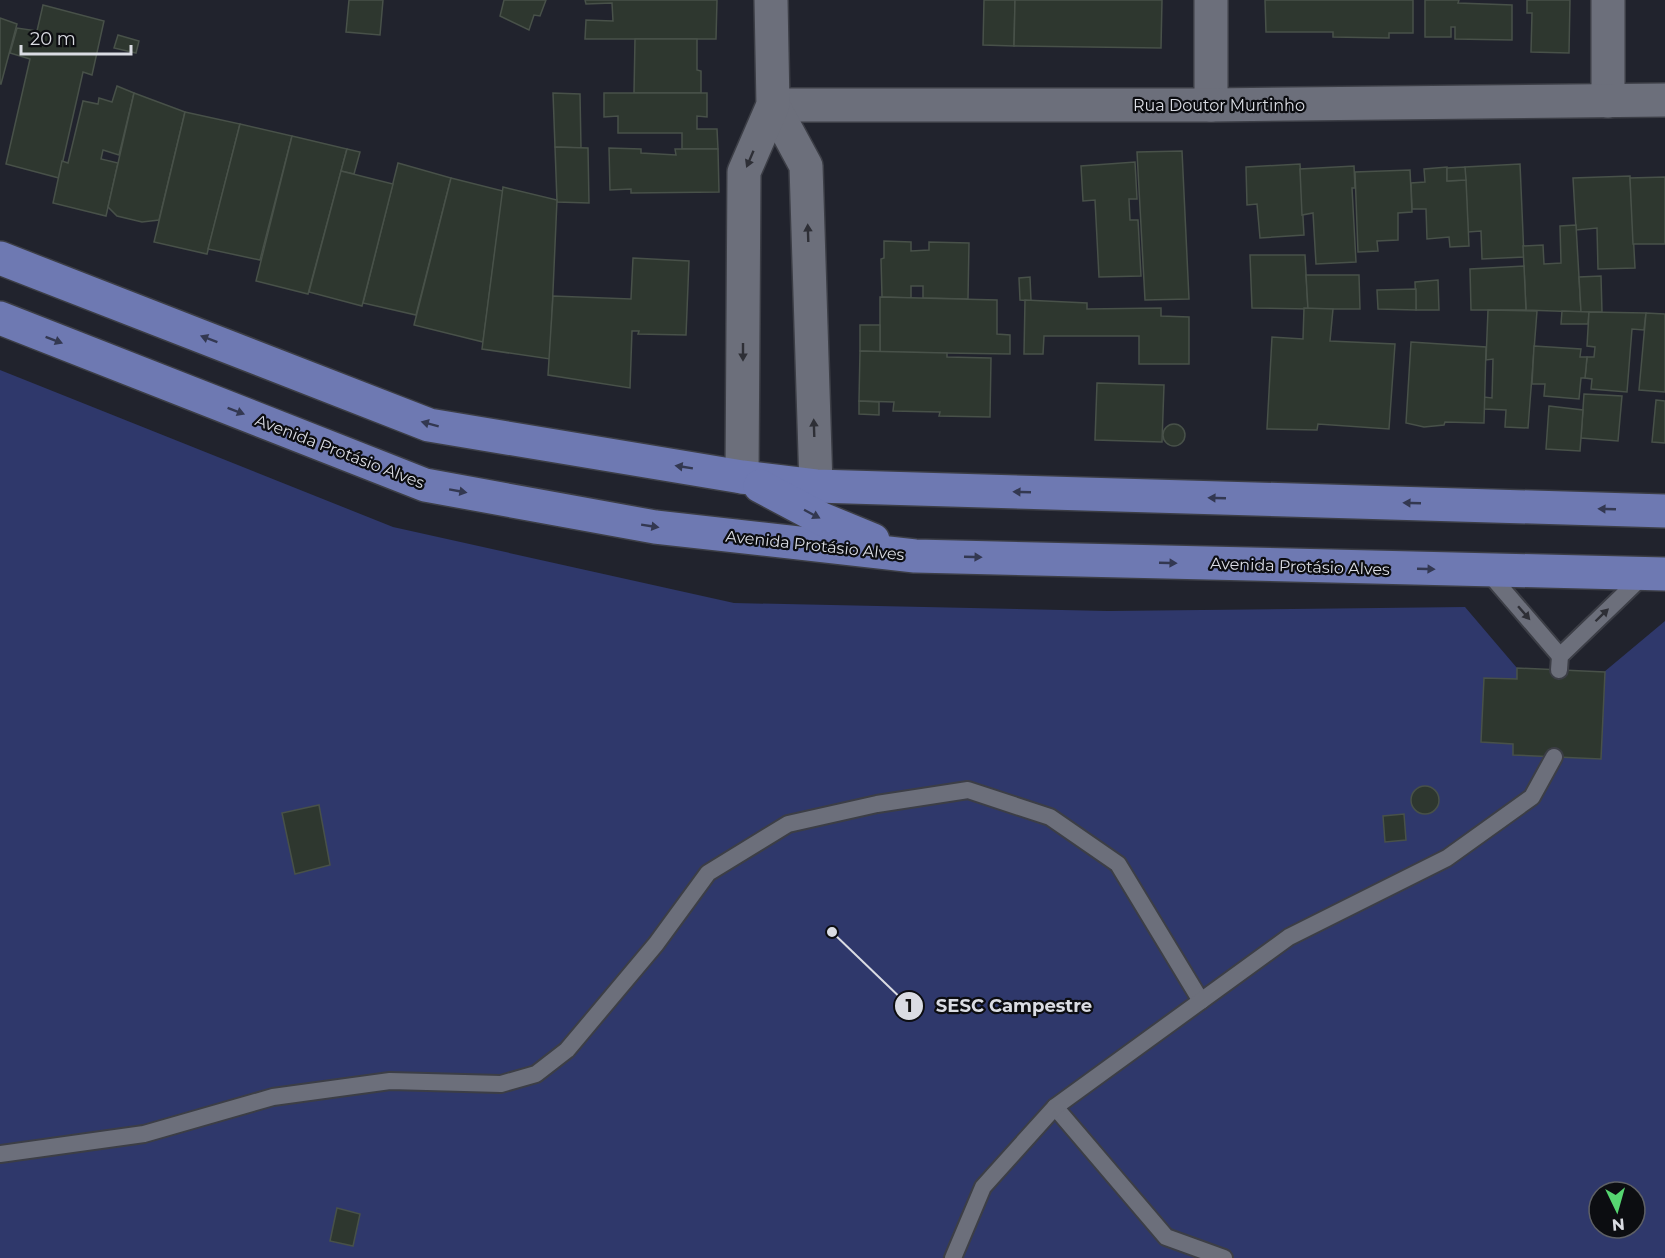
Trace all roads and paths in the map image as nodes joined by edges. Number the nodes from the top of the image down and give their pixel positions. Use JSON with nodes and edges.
{"nodes":[{"id":1,"x":771,"y":0,"type":"edge"},
{"id":2,"x":1211,"y":0,"type":"edge"},
{"id":3,"x":1608,"y":0,"type":"edge"},
{"id":4,"x":1665,"y":100,"type":"edge"},
{"id":5,"x":1608,"y":101,"type":"junction"},
{"id":6,"x":773,"y":105,"type":"junction"},
{"id":7,"x":1211,"y":105,"type":"junction"},
{"id":8,"x":0,"y":258,"type":"edge"},
{"id":9,"x":0,"y":318,"type":"edge"},
{"id":10,"x":742,"y":477,"type":"junction"},
{"id":11,"x":816,"y":486,"type":"junction"},
{"id":12,"x":1665,"y":510,"type":"edge"},
{"id":13,"x":915,"y":556,"type":"junction"},
{"id":14,"x":1487,"y":571,"type":"junction"},
{"id":15,"x":1655,"y":574,"type":"edge"},
{"id":16,"x":1554,"y":757,"type":"dead end"},
{"id":17,"x":1201,"y":1001,"type":"junction"},
{"id":18,"x":1055,"y":1107,"type":"junction"},
{"id":19,"x":0,"y":1154,"type":"edge"},
{"id":20,"x":952,"y":1258,"type":"edge"},
{"id":21,"x":1224,"y":1258,"type":"edge"}],
"edges":[{"from":1,"to":6,"type":"street"},
{"from":2,"to":7,"type":"street"},
{"from":3,"to":5,"type":"street"},
{"from":4,"to":5,"type":"street","name":"Rua Doutor Murtinho"},
{"from":5,"to":7,"type":"street","name":"Rua Doutor Murtinho"},
{"from":6,"to":7,"type":"street","name":"Rua Doutor Murtinho"},
{"from":6,"to":10,"type":"street","one_way":true},
{"from":11,"to":6,"type":"street","one_way":true},
{"from":10,"to":8,"type":"main road","one_way":true},
{"from":9,"to":13,"type":"main road","name":"Avenida Protásio Alves","one_way":true},
{"from":10,"to":11,"type":"main road"},
{"from":10,"to":13,"type":"main road","one_way":true},
{"from":12,"to":11,"type":"main road","one_way":true},
{"from":13,"to":14,"type":"main road","name":"Avenida Protásio Alves","one_way":true},
{"from":14,"to":15,"type":"main road","name":"Avenida Protásio Alves"},
{"from":14,"to":15,"type":"lane","one_way":true},
{"from":16,"to":17,"type":"lane"},
{"from":17,"to":18,"type":"lane"},
{"from":17,"to":19,"type":"lane"},
{"from":18,"to":20,"type":"lane"},
{"from":18,"to":21,"type":"lane"}]}
